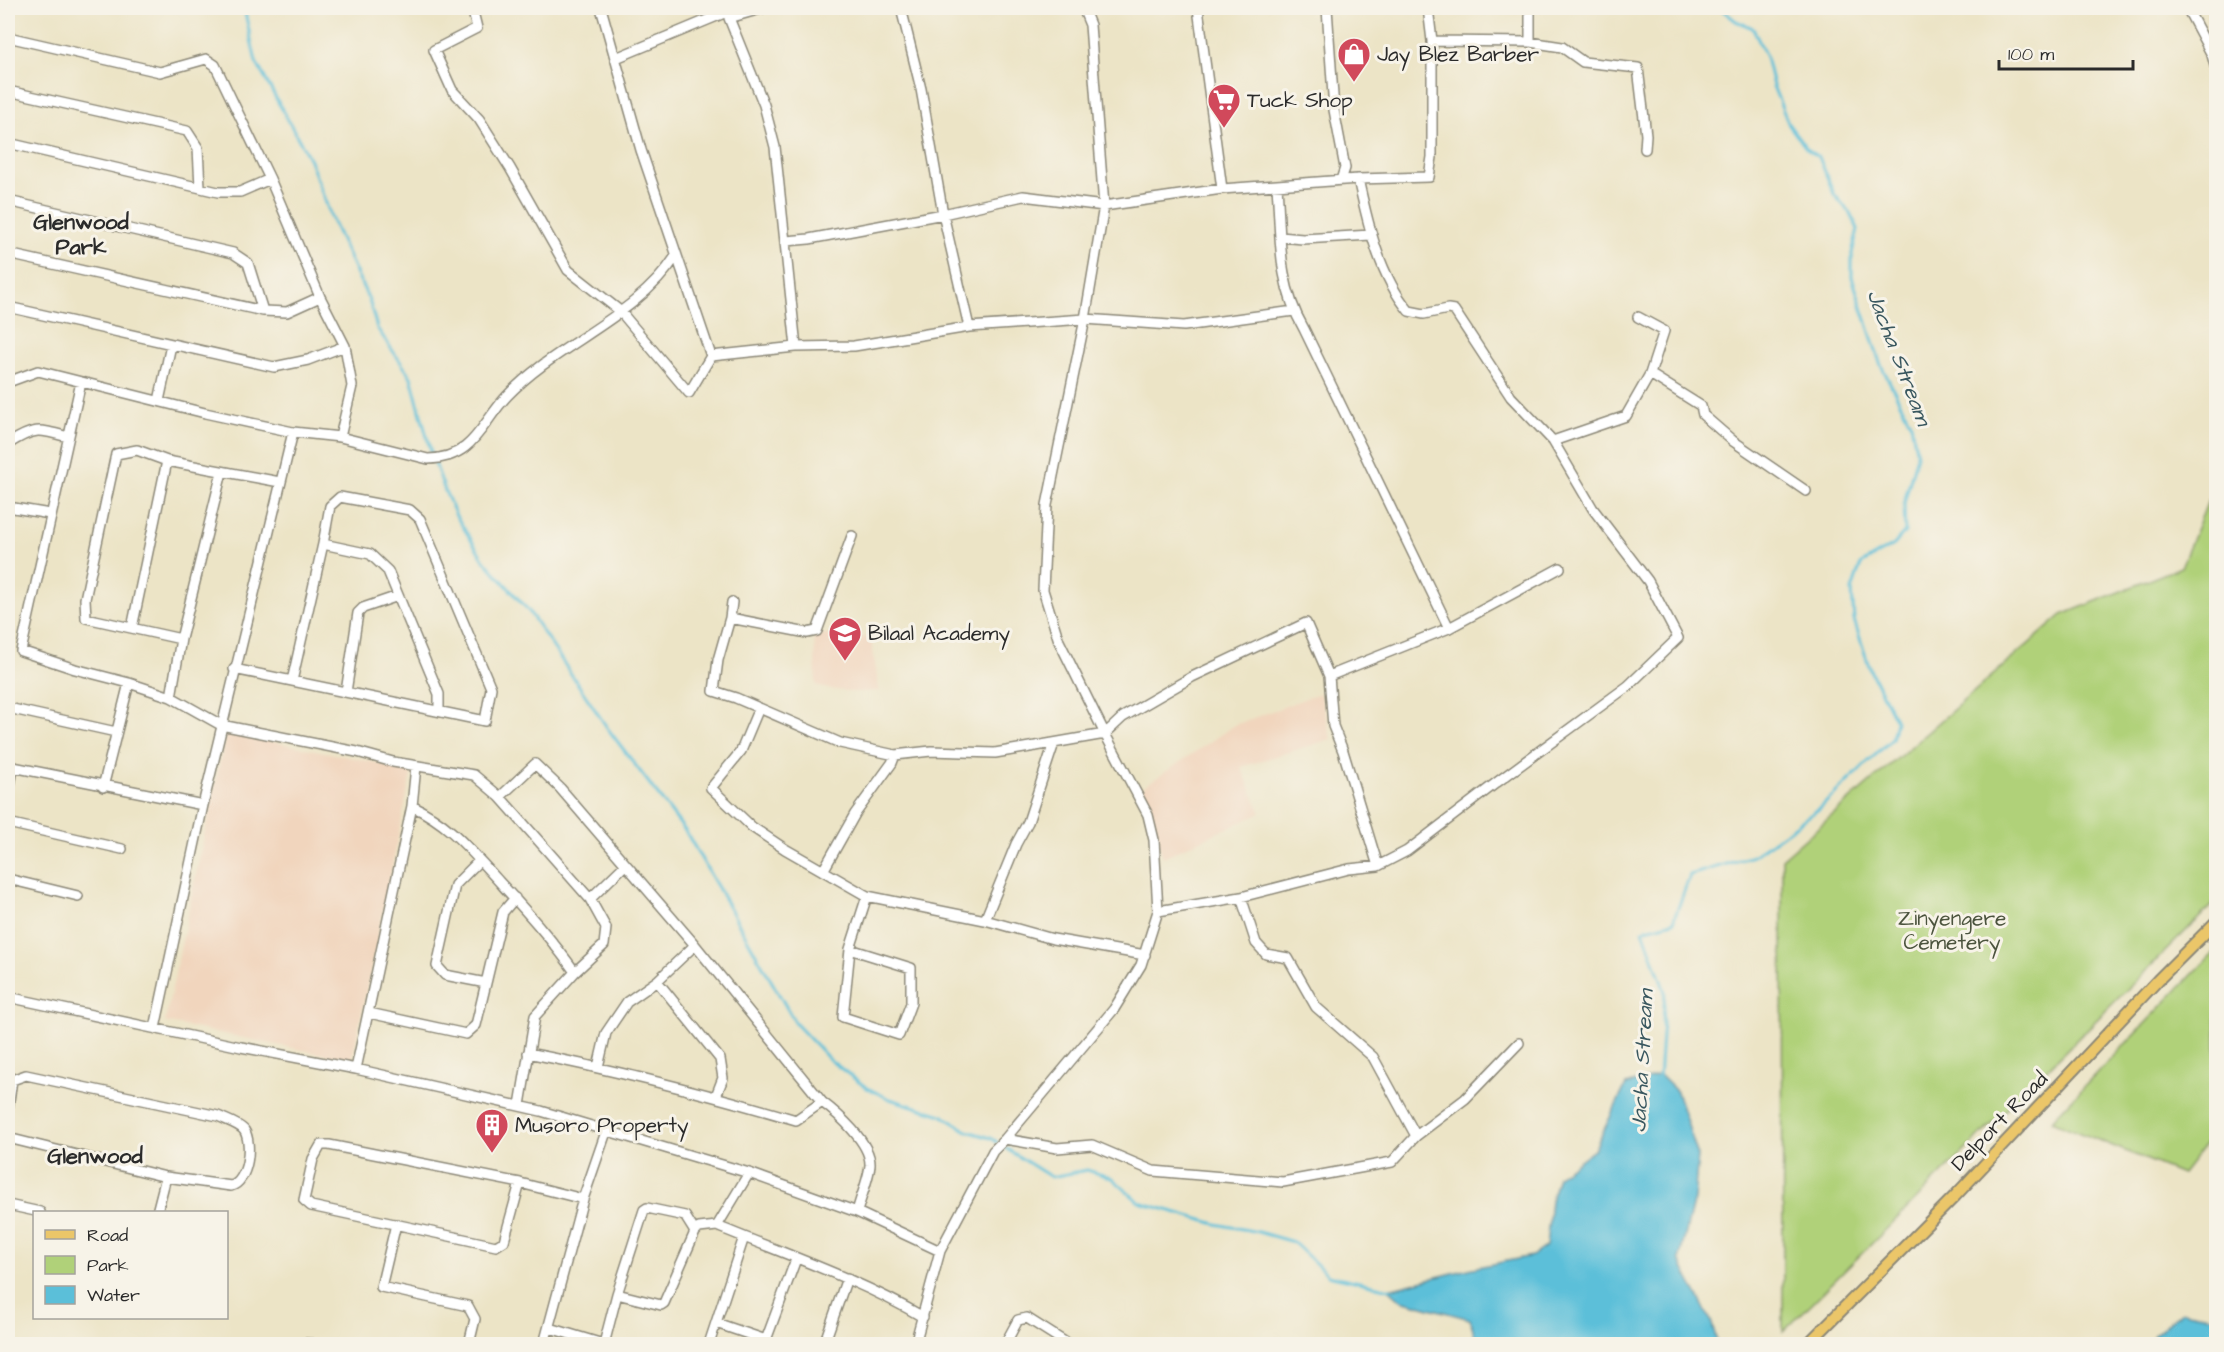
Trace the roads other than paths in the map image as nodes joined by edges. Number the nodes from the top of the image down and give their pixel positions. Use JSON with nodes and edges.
{"nodes":[{"id":1,"x":472,"y":8,"type":"edge"},
{"id":2,"x":601,"y":8,"type":"edge"},
{"id":3,"x":764,"y":8,"type":"edge"},
{"id":4,"x":901,"y":8,"type":"edge"},
{"id":5,"x":1083,"y":8,"type":"edge"},
{"id":6,"x":1198,"y":8,"type":"edge"},
{"id":7,"x":1327,"y":8,"type":"edge"},
{"id":8,"x":1428,"y":8,"type":"edge"},
{"id":9,"x":1530,"y":8,"type":"edge"},
{"id":10,"x":2187,"y":8,"type":"edge"},
{"id":11,"x":729,"y":18,"type":"junction"},
{"id":12,"x":8,"y":37,"type":"edge"},
{"id":13,"x":1432,"y":41,"type":"junction"},
{"id":14,"x":1530,"y":42,"type":"junction"},
{"id":15,"x":616,"y":58,"type":"junction"},
{"id":16,"x":2217,"y":69,"type":"edge"},
{"id":17,"x":8,"y":91,"type":"edge"},
{"id":18,"x":8,"y":143,"type":"edge"},
{"id":19,"x":1645,"y":149,"type":"dead end"},
{"id":20,"x":1358,"y":178,"type":"junction"},
{"id":21,"x":270,"y":179,"type":"junction"},
{"id":22,"x":1341,"y":180,"type":"junction"},
{"id":23,"x":1277,"y":186,"type":"junction"},
{"id":24,"x":200,"y":187,"type":"junction"},
{"id":25,"x":1222,"y":189,"type":"junction"},
{"id":26,"x":8,"y":201,"type":"edge"},
{"id":27,"x":1104,"y":206,"type":"junction"},
{"id":28,"x":943,"y":214,"type":"junction"},
{"id":29,"x":1371,"y":235,"type":"junction"},
{"id":30,"x":1280,"y":237,"type":"junction"},
{"id":31,"x":786,"y":242,"type":"junction"},
{"id":32,"x":8,"y":254,"type":"edge"},
{"id":33,"x":676,"y":256,"type":"junction"},
{"id":34,"x":320,"y":297,"type":"junction"},
{"id":35,"x":8,"y":307,"type":"edge"},
{"id":36,"x":263,"y":311,"type":"junction"},
{"id":37,"x":620,"y":311,"type":"junction"},
{"id":38,"x":1294,"y":311,"type":"junction"},
{"id":39,"x":1638,"y":317,"type":"dead end"},
{"id":40,"x":1085,"y":319,"type":"junction"},
{"id":41,"x":969,"y":327,"type":"junction"},
{"id":42,"x":171,"y":345,"type":"junction"},
{"id":43,"x":345,"y":346,"type":"junction"},
{"id":44,"x":796,"y":347,"type":"junction"},
{"id":45,"x":711,"y":356,"type":"junction"},
{"id":46,"x":1650,"y":374,"type":"junction"},
{"id":47,"x":8,"y":382,"type":"edge"},
{"id":48,"x":81,"y":382,"type":"junction"},
{"id":49,"x":159,"y":401,"type":"junction"},
{"id":50,"x":292,"y":432,"type":"junction"},
{"id":51,"x":68,"y":437,"type":"junction"},
{"id":52,"x":340,"y":437,"type":"junction"},
{"id":53,"x":1553,"y":441,"type":"junction"},
{"id":54,"x":8,"y":444,"type":"edge"},
{"id":55,"x":167,"y":461,"type":"junction"},
{"id":56,"x":222,"y":472,"type":"junction"},
{"id":57,"x":280,"y":482,"type":"junction"},
{"id":58,"x":1806,"y":490,"type":"dead end"},
{"id":59,"x":8,"y":507,"type":"edge"},
{"id":60,"x":50,"y":514,"type":"junction"},
{"id":61,"x":852,"y":536,"type":"dead end"},
{"id":62,"x":323,"y":544,"type":"junction"},
{"id":63,"x":1560,"y":568,"type":"dead end"},
{"id":64,"x":398,"y":596,"type":"junction"},
{"id":65,"x":732,"y":602,"type":"dead end"},
{"id":66,"x":730,"y":618,"type":"junction"},
{"id":67,"x":132,"y":628,"type":"junction"},
{"id":68,"x":1449,"y":628,"type":"junction"},
{"id":69,"x":181,"y":639,"type":"junction"},
{"id":70,"x":234,"y":669,"type":"junction"},
{"id":71,"x":1329,"y":676,"type":"junction"},
{"id":72,"x":292,"y":681,"type":"junction"},
{"id":73,"x":129,"y":683,"type":"junction"},
{"id":74,"x":346,"y":692,"type":"junction"},
{"id":75,"x":171,"y":698,"type":"junction"},
{"id":76,"x":8,"y":708,"type":"edge"},
{"id":77,"x":759,"y":708,"type":"junction"},
{"id":78,"x":439,"y":711,"type":"junction"},
{"id":79,"x":221,"y":724,"type":"junction"},
{"id":80,"x":116,"y":732,"type":"junction"},
{"id":81,"x":1105,"y":734,"type":"junction"},
{"id":82,"x":1054,"y":744,"type":"junction"},
{"id":83,"x":895,"y":755,"type":"junction"},
{"id":84,"x":416,"y":766,"type":"junction"},
{"id":85,"x":10,"y":767,"type":"edge"},
{"id":86,"x":103,"y":787,"type":"junction"},
{"id":87,"x":500,"y":797,"type":"junction"},
{"id":88,"x":8,"y":798,"type":"edge"},
{"id":89,"x":203,"y":805,"type":"junction"},
{"id":90,"x":412,"y":806,"type":"junction"},
{"id":91,"x":8,"y":823,"type":"edge"},
{"id":92,"x":122,"y":849,"type":"dead end"},
{"id":93,"x":479,"y":861,"type":"junction"},
{"id":94,"x":626,"y":865,"type":"junction"},
{"id":95,"x":1377,"y":866,"type":"junction"},
{"id":96,"x":823,"y":870,"type":"junction"},
{"id":97,"x":8,"y":879,"type":"edge"},
{"id":98,"x":78,"y":896,"type":"dead end"},
{"id":99,"x":867,"y":896,"type":"junction"},
{"id":100,"x":1241,"y":897,"type":"junction"},
{"id":101,"x":515,"y":898,"type":"junction"},
{"id":102,"x":590,"y":899,"type":"junction"},
{"id":103,"x":1158,"y":911,"type":"junction"},
{"id":104,"x":986,"y":920,"type":"junction"},
{"id":105,"x":2217,"y":922,"type":"edge"},
{"id":106,"x":695,"y":945,"type":"junction"},
{"id":107,"x":850,"y":949,"type":"junction"},
{"id":108,"x":1144,"y":955,"type":"junction"},
{"id":109,"x":575,"y":972,"type":"junction"},
{"id":110,"x":657,"y":981,"type":"junction"},
{"id":111,"x":486,"y":983,"type":"junction"},
{"id":112,"x":8,"y":996,"type":"edge"},
{"id":113,"x":369,"y":1013,"type":"junction"},
{"id":114,"x":155,"y":1028,"type":"junction"},
{"id":115,"x":1519,"y":1043,"type":"dead end"},
{"id":116,"x":528,"y":1053,"type":"junction"},
{"id":117,"x":598,"y":1067,"type":"junction"},
{"id":118,"x":356,"y":1069,"type":"junction"},
{"id":119,"x":716,"y":1096,"type":"junction"},
{"id":120,"x":822,"y":1102,"type":"junction"},
{"id":121,"x":520,"y":1106,"type":"junction"},
{"id":122,"x":8,"y":1108,"type":"edge"},
{"id":123,"x":606,"y":1132,"type":"junction"},
{"id":124,"x":1416,"y":1136,"type":"junction"},
{"id":125,"x":8,"y":1138,"type":"edge"},
{"id":126,"x":1005,"y":1139,"type":"junction"},
{"id":127,"x":749,"y":1173,"type":"junction"},
{"id":128,"x":166,"y":1177,"type":"junction"},
{"id":129,"x":520,"y":1183,"type":"junction"},
{"id":130,"x":583,"y":1198,"type":"junction"},
{"id":131,"x":8,"y":1205,"type":"edge"},
{"id":132,"x":35,"y":1211,"type":"edge"},
{"id":133,"x":157,"y":1211,"type":"edge"},
{"id":134,"x":857,"y":1212,"type":"junction"},
{"id":135,"x":396,"y":1224,"type":"junction"},
{"id":136,"x":717,"y":1226,"type":"junction"},
{"id":137,"x":695,"y":1232,"type":"junction"},
{"id":138,"x":744,"y":1237,"type":"junction"},
{"id":139,"x":940,"y":1251,"type":"junction"},
{"id":140,"x":796,"y":1259,"type":"junction"},
{"id":141,"x":847,"y":1278,"type":"junction"},
{"id":142,"x":617,"y":1294,"type":"junction"},
{"id":143,"x":922,"y":1317,"type":"junction"},
{"id":144,"x":716,"y":1323,"type":"junction"},
{"id":145,"x":550,"y":1328,"type":"junction"},
{"id":146,"x":1055,"y":1341,"type":"edge"},
{"id":147,"x":298,"y":1344,"type":"edge"},
{"id":148,"x":315,"y":1344,"type":"edge"},
{"id":149,"x":469,"y":1344,"type":"edge"},
{"id":150,"x":544,"y":1344,"type":"edge"},
{"id":151,"x":604,"y":1344,"type":"edge"},
{"id":152,"x":709,"y":1344,"type":"edge"},
{"id":153,"x":824,"y":1344,"type":"edge"},
{"id":154,"x":915,"y":1344,"type":"edge"},
{"id":155,"x":1005,"y":1344,"type":"edge"},
{"id":156,"x":1068,"y":1344,"type":"edge"},
{"id":157,"x":1808,"y":1344,"type":"edge"}],
"edges":[{"from":1,"to":37,"type":"street"},
{"from":2,"to":15,"type":"street"},
{"from":3,"to":11,"type":"street"},
{"from":4,"to":28,"type":"street"},
{"from":5,"to":27,"type":"street"},
{"from":6,"to":25,"type":"street"},
{"from":7,"to":22,"type":"street"},
{"from":8,"to":13,"type":"street"},
{"from":9,"to":14,"type":"street"},
{"from":10,"to":16,"type":"street"},
{"from":11,"to":15,"type":"street"},
{"from":11,"to":31,"type":"street"},
{"from":12,"to":21,"type":"street"},
{"from":13,"to":14,"type":"street"},
{"from":13,"to":20,"type":"street"},
{"from":14,"to":19,"type":"street"},
{"from":15,"to":33,"type":"street"},
{"from":17,"to":24,"type":"street"},
{"from":18,"to":24,"type":"street"},
{"from":20,"to":22,"type":"street"},
{"from":20,"to":29,"type":"street"},
{"from":21,"to":24,"type":"street"},
{"from":21,"to":34,"type":"street"},
{"from":22,"to":23,"type":"street"},
{"from":23,"to":25,"type":"street"},
{"from":23,"to":30,"type":"street"},
{"from":25,"to":27,"type":"street"},
{"from":26,"to":36,"type":"street"},
{"from":27,"to":28,"type":"street"},
{"from":27,"to":40,"type":"street"},
{"from":28,"to":31,"type":"street"},
{"from":28,"to":41,"type":"street"},
{"from":29,"to":30,"type":"street"},
{"from":29,"to":53,"type":"street"},
{"from":30,"to":38,"type":"street"},
{"from":31,"to":44,"type":"street"},
{"from":32,"to":36,"type":"street"},
{"from":33,"to":37,"type":"street"},
{"from":33,"to":45,"type":"street"},
{"from":34,"to":36,"type":"street"},
{"from":34,"to":43,"type":"street"},
{"from":35,"to":42,"type":"street"},
{"from":37,"to":45,"type":"street"},
{"from":37,"to":52,"type":"street"},
{"from":38,"to":40,"type":"street"},
{"from":38,"to":68,"type":"street"},
{"from":39,"to":46,"type":"street"},
{"from":40,"to":41,"type":"street"},
{"from":40,"to":81,"type":"street"},
{"from":41,"to":44,"type":"street"},
{"from":42,"to":43,"type":"street"},
{"from":42,"to":49,"type":"street"},
{"from":43,"to":52,"type":"street"},
{"from":44,"to":45,"type":"street"},
{"from":46,"to":53,"type":"street"},
{"from":46,"to":58,"type":"street"},
{"from":47,"to":48,"type":"street"},
{"from":48,"to":49,"type":"street"},
{"from":48,"to":51,"type":"street"},
{"from":49,"to":50,"type":"street"},
{"from":50,"to":52,"type":"street"},
{"from":50,"to":57,"type":"street"},
{"from":51,"to":54,"type":"street"},
{"from":51,"to":60,"type":"street"},
{"from":53,"to":95,"type":"street"},
{"from":55,"to":56,"type":"street"},
{"from":55,"to":67,"type":"street"},
{"from":55,"to":67,"type":"street"},
{"from":56,"to":57,"type":"street"},
{"from":56,"to":69,"type":"street"},
{"from":57,"to":70,"type":"street"},
{"from":59,"to":60,"type":"street"},
{"from":60,"to":73,"type":"street"},
{"from":61,"to":66,"type":"street"},
{"from":62,"to":64,"type":"street"},
{"from":62,"to":72,"type":"street"},
{"from":62,"to":78,"type":"street"},
{"from":63,"to":68,"type":"street"},
{"from":64,"to":74,"type":"street"},
{"from":64,"to":78,"type":"street"},
{"from":65,"to":66,"type":"street"},
{"from":66,"to":77,"type":"street"},
{"from":67,"to":69,"type":"street"},
{"from":68,"to":71,"type":"street"},
{"from":69,"to":75,"type":"street"},
{"from":70,"to":72,"type":"street"},
{"from":70,"to":79,"type":"street"},
{"from":71,"to":81,"type":"street"},
{"from":71,"to":95,"type":"street"},
{"from":72,"to":74,"type":"street"},
{"from":73,"to":75,"type":"street"},
{"from":73,"to":80,"type":"street"},
{"from":74,"to":78,"type":"street"},
{"from":75,"to":79,"type":"street"},
{"from":76,"to":80,"type":"street"},
{"from":77,"to":83,"type":"street"},
{"from":77,"to":96,"type":"street"},
{"from":79,"to":84,"type":"street"},
{"from":79,"to":89,"type":"street"},
{"from":80,"to":86,"type":"street"},
{"from":81,"to":82,"type":"street"},
{"from":81,"to":103,"type":"street"},
{"from":82,"to":83,"type":"street"},
{"from":82,"to":104,"type":"street"},
{"from":83,"to":96,"type":"street"},
{"from":84,"to":87,"type":"street"},
{"from":84,"to":90,"type":"street"},
{"from":85,"to":86,"type":"street"},
{"from":85,"to":88,"type":"street"},
{"from":86,"to":89,"type":"street"},
{"from":87,"to":94,"type":"street"},
{"from":87,"to":102,"type":"street"},
{"from":89,"to":114,"type":"street"},
{"from":90,"to":93,"type":"street"},
{"from":90,"to":113,"type":"street"},
{"from":91,"to":92,"type":"street"},
{"from":93,"to":101,"type":"street"},
{"from":93,"to":111,"type":"street"},
{"from":94,"to":102,"type":"street"},
{"from":94,"to":106,"type":"street"},
{"from":95,"to":100,"type":"street"},
{"from":96,"to":99,"type":"street"},
{"from":97,"to":98,"type":"street"},
{"from":99,"to":104,"type":"street"},
{"from":99,"to":107,"type":"street"},
{"from":100,"to":103,"type":"street"},
{"from":100,"to":124,"type":"street"},
{"from":101,"to":109,"type":"street"},
{"from":101,"to":111,"type":"street"},
{"from":102,"to":109,"type":"street"},
{"from":103,"to":108,"type":"street"},
{"from":104,"to":108,"type":"street"},
{"from":105,"to":157,"type":"main road","name":"Delport Road"},
{"from":106,"to":110,"type":"street"},
{"from":106,"to":120,"type":"street"},
{"from":107,"to":107,"type":"street"},
{"from":108,"to":126,"type":"street"},
{"from":109,"to":116,"type":"street"},
{"from":110,"to":117,"type":"street"},
{"from":110,"to":119,"type":"street"},
{"from":111,"to":113,"type":"street"},
{"from":112,"to":114,"type":"street"},
{"from":113,"to":118,"type":"street"},
{"from":114,"to":118,"type":"street"},
{"from":115,"to":124,"type":"street"},
{"from":116,"to":117,"type":"street"},
{"from":116,"to":121,"type":"street"},
{"from":117,"to":119,"type":"street"},
{"from":118,"to":121,"type":"street"},
{"from":119,"to":120,"type":"street"},
{"from":120,"to":134,"type":"street"},
{"from":121,"to":123,"type":"street"},
{"from":122,"to":128,"type":"street"},
{"from":123,"to":127,"type":"street"},
{"from":123,"to":130,"type":"street"},
{"from":124,"to":126,"type":"street"},
{"from":125,"to":128,"type":"street"},
{"from":126,"to":139,"type":"street"},
{"from":127,"to":134,"type":"street"},
{"from":127,"to":136,"type":"street"},
{"from":128,"to":133,"type":"street"},
{"from":129,"to":130,"type":"street"},
{"from":129,"to":135,"type":"street"},
{"from":129,"to":135,"type":"street"},
{"from":130,"to":145,"type":"street"},
{"from":131,"to":132,"type":"street"},
{"from":134,"to":139,"type":"street"},
{"from":135,"to":149,"type":"street"},
{"from":136,"to":137,"type":"street"},
{"from":136,"to":138,"type":"street"},
{"from":137,"to":142,"type":"street"},
{"from":137,"to":142,"type":"street"},
{"from":138,"to":140,"type":"street"},
{"from":138,"to":144,"type":"street"},
{"from":139,"to":143,"type":"street"},
{"from":140,"to":141,"type":"street"},
{"from":140,"to":144,"type":"street"},
{"from":141,"to":143,"type":"street"},
{"from":141,"to":153,"type":"street"},
{"from":142,"to":151,"type":"street"},
{"from":143,"to":154,"type":"street"},
{"from":144,"to":152,"type":"street"},
{"from":145,"to":150,"type":"street"},
{"from":145,"to":151,"type":"street"},
{"from":146,"to":155,"type":"street"},
{"from":146,"to":156,"type":"street"},
{"from":147,"to":148,"type":"street"}]}
